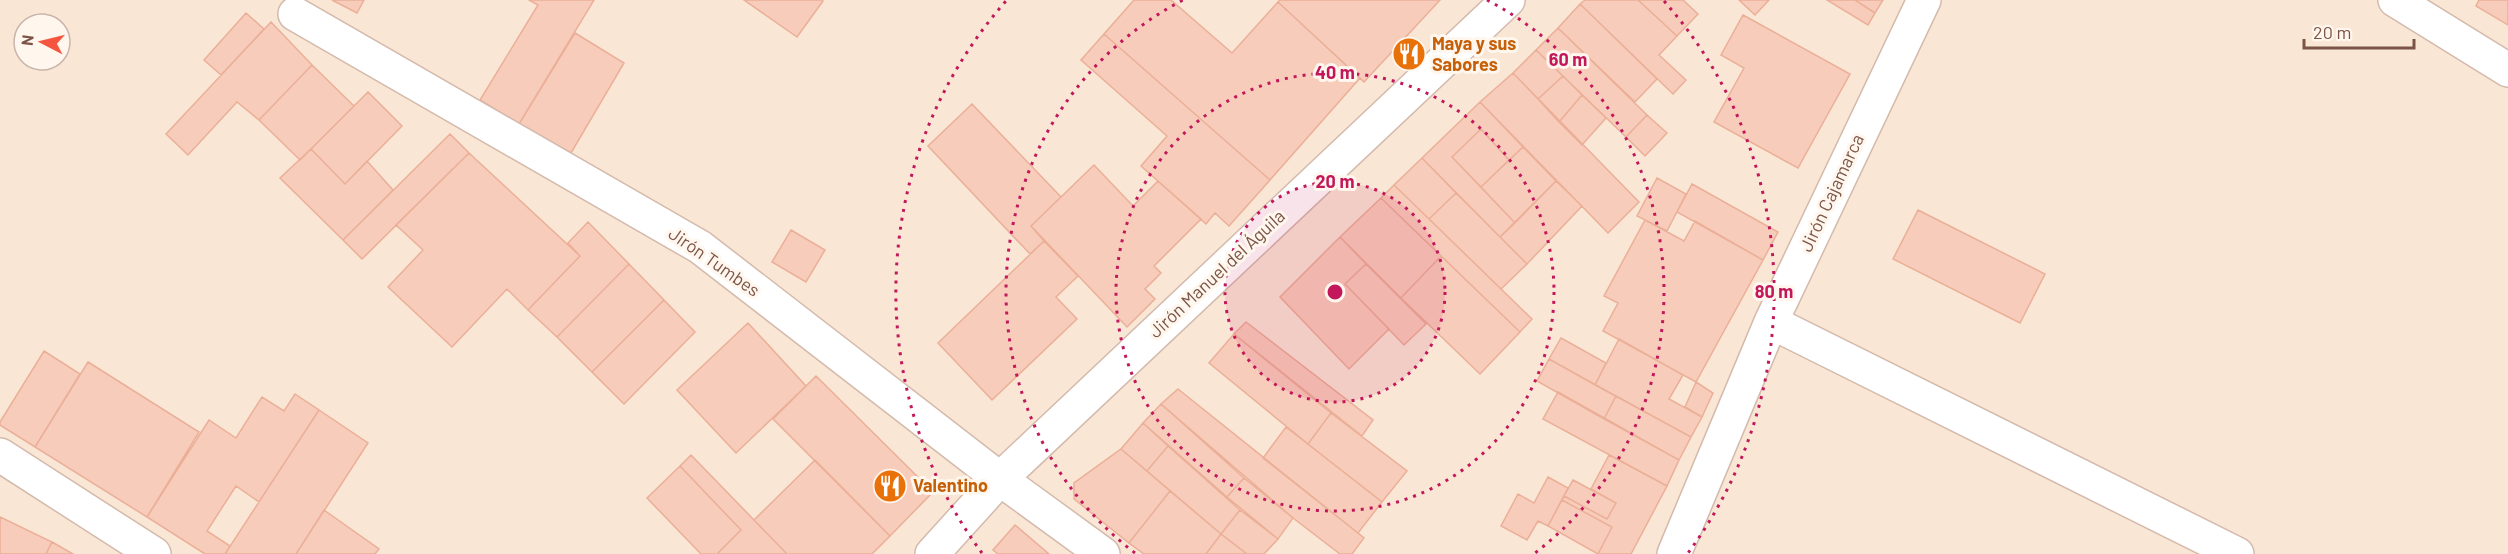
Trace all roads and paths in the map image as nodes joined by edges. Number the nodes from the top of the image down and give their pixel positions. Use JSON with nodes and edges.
{"nodes":[{"id":1,"x":1508,"y":0,"type":"edge"},
{"id":2,"x":1924,"y":0,"type":"edge"},
{"id":3,"x":2395,"y":0,"type":"edge"},
{"id":4,"x":295,"y":14,"type":"dead end"},
{"id":5,"x":2508,"y":70,"type":"edge"},
{"id":6,"x":1771,"y":322,"type":"junction"},
{"id":7,"x":0,"y":455,"type":"edge"},
{"id":8,"x":1000,"y":479,"type":"junction"},
{"id":9,"x":154,"y":554,"type":"edge"},
{"id":10,"x":932,"y":554,"type":"edge"},
{"id":11,"x":1103,"y":554,"type":"edge"},
{"id":12,"x":1674,"y":554,"type":"edge"},
{"id":13,"x":2237,"y":554,"type":"edge"}],
"edges":[{"from":1,"to":8,"type":"street","name":"Jirón Manuel del Águila"},
{"from":2,"to":6,"type":"street","name":"Jirón Cajamarca"},
{"from":3,"to":5,"type":"street"},
{"from":4,"to":8,"type":"street","name":"Jirón Tumbes"},
{"from":6,"to":12,"type":"street","name":"Jirón Cajamarca"},
{"from":6,"to":13,"type":"street"},
{"from":7,"to":9,"type":"street"},
{"from":8,"to":10,"type":"street","name":"Jirón Manuel del Águila"},
{"from":8,"to":11,"type":"street","name":"Jirón Tumbes"}]}
